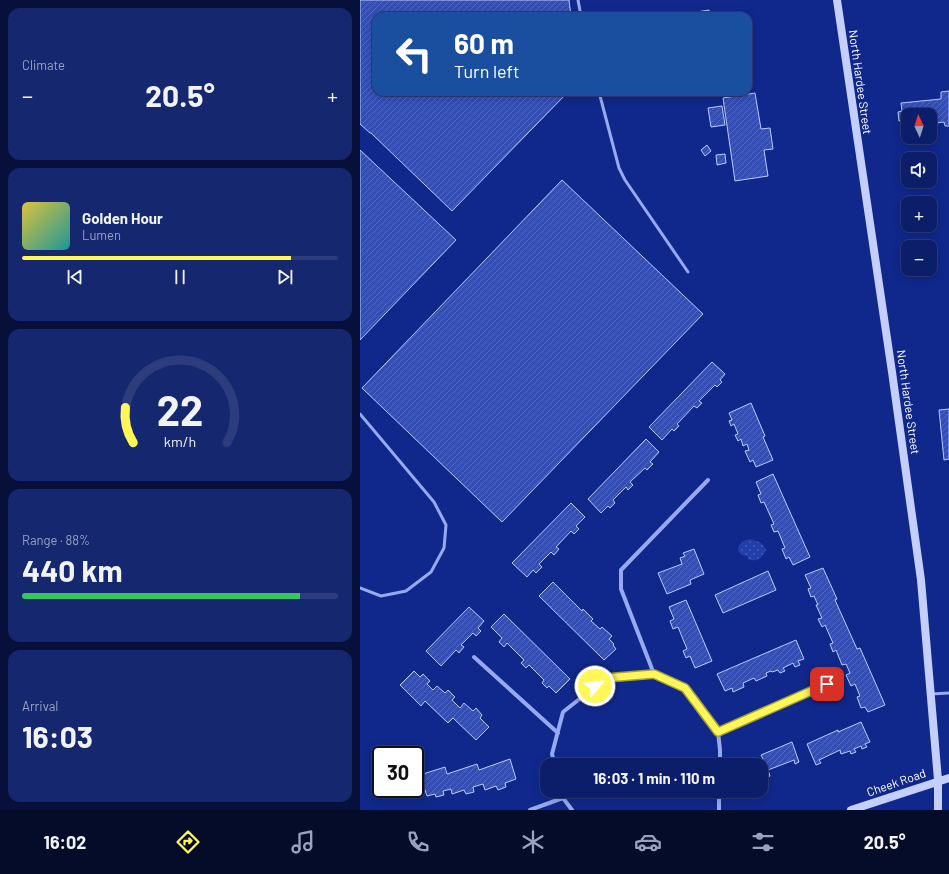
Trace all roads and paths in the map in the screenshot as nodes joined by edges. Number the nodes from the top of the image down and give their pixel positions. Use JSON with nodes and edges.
{"nodes":[{"id":1,"x":578,"y":0,"type":"edge"},
{"id":2,"x":837,"y":0,"type":"edge"},
{"id":3,"x":580,"y":12,"type":"edge"},
{"id":4,"x":600,"y":96,"type":"edge"},
{"id":5,"x":688,"y":272,"type":"dead end"},
{"id":6,"x":360,"y":414,"type":"edge"},
{"id":7,"x":708,"y":480,"type":"dead end"},
{"id":8,"x":360,"y":588,"type":"edge"},
{"id":9,"x":474,"y":658,"type":"dead end"},
{"id":10,"x":654,"y":674,"type":"junction"},
{"id":11,"x":827,"y":684,"type":"dead end"},
{"id":12,"x":949,"y":693,"type":"edge"},
{"id":13,"x":931,"y":694,"type":"junction"},
{"id":14,"x":558,"y":732,"type":"junction"},
{"id":15,"x":718,"y":732,"type":"junction"},
{"id":16,"x":553,"y":758,"type":"edge"},
{"id":17,"x":720,"y":758,"type":"edge"},
{"id":18,"x":949,"y":778,"type":"edge"},
{"id":19,"x":938,"y":780,"type":"junction"},
{"id":20,"x":563,"y":798,"type":"joint"},
{"id":21,"x":719,"y":798,"type":"edge"},
{"id":22,"x":530,"y":810,"type":"edge"},
{"id":23,"x":572,"y":810,"type":"edge"},
{"id":24,"x":719,"y":810,"type":"edge"},
{"id":25,"x":851,"y":810,"type":"edge"},
{"id":26,"x":938,"y":810,"type":"edge"}],
"edges":[{"from":1,"to":3,"type":"lane"},
{"from":2,"to":13,"type":"street","name":"North Hardee Street"},
{"from":4,"to":5,"type":"lane"},
{"from":6,"to":8,"type":"lane"},
{"from":7,"to":10,"type":"street"},
{"from":9,"to":14,"type":"street"},
{"from":10,"to":14,"type":"street"},
{"from":10,"to":15,"type":"street"},
{"from":11,"to":15,"type":"street"},
{"from":12,"to":13,"type":"lane"},
{"from":13,"to":19,"type":"street","name":"North Hardee Street"},
{"from":14,"to":16,"type":"street"},
{"from":15,"to":17,"type":"street"},
{"from":18,"to":19,"type":"street","name":"Cheek Road"},
{"from":19,"to":25,"type":"street","name":"Cheek Road"},
{"from":19,"to":26,"type":"street","name":"North Hardee Street"},
{"from":20,"to":22,"type":"street"},
{"from":20,"to":23,"type":"street"},
{"from":21,"to":24,"type":"street"}]}
